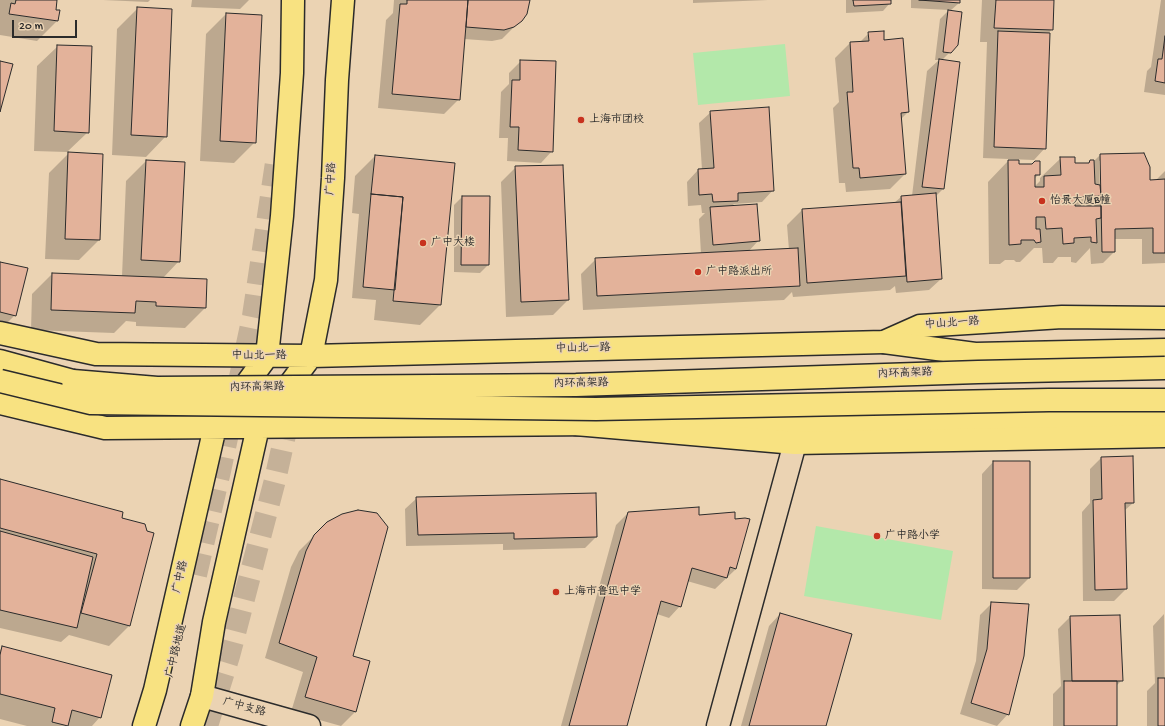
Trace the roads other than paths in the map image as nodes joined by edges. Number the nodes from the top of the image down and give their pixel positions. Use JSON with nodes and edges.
{"nodes":[{"id":1,"x":293,"y":0,"type":"edge"},
{"id":2,"x":343,"y":0,"type":"edge"},
{"id":3,"x":1165,"y":318,"type":"edge"},
{"id":4,"x":0,"y":333,"type":"edge"},
{"id":5,"x":884,"y":342,"type":"junction"},
{"id":6,"x":1165,"y":350,"type":"edge"},
{"id":7,"x":267,"y":356,"type":"junction"},
{"id":8,"x":311,"y":356,"type":"junction"},
{"id":9,"x":0,"y":361,"type":"edge"},
{"id":10,"x":1165,"y":368,"type":"edge"},
{"id":11,"x":0,"y":382,"type":"edge"},
{"id":12,"x":1165,"y":400,"type":"edge"},
{"id":13,"x":0,"y":403,"type":"edge"},
{"id":14,"x":1165,"y":421,"type":"edge"},
{"id":15,"x":576,"y":424,"type":"junction"},
{"id":16,"x":215,"y":427,"type":"junction"},
{"id":17,"x":258,"y":427,"type":"junction"},
{"id":18,"x":1165,"y":436,"type":"edge"},
{"id":19,"x":795,"y":443,"type":"junction"},
{"id":20,"x":196,"y":575,"type":"tunnel mouth"},
{"id":21,"x":202,"y":696,"type":"junction"},
{"id":22,"x":144,"y":726,"type":"edge"},
{"id":23,"x":158,"y":726,"type":"edge"},
{"id":24,"x":192,"y":726,"type":"edge"},
{"id":25,"x":206,"y":726,"type":"edge"},
{"id":26,"x":309,"y":726,"type":"edge"},
{"id":27,"x":718,"y":726,"type":"edge"}],
"edges":[{"from":1,"to":7,"type":"main road"},
{"from":2,"to":8,"type":"main road","name":"广中路"},
{"from":3,"to":5,"type":"main road","name":"中山北一路"},
{"from":4,"to":7,"type":"main road","name":"中山北一路"},
{"from":5,"to":6,"type":"main road"},
{"from":5,"to":8,"type":"main road","name":"中山北一路"},
{"from":7,"to":8,"type":"main road","name":"中山北一路"},
{"from":7,"to":16,"type":"main road"},
{"from":8,"to":17,"type":"main road"},
{"from":9,"to":10,"type":"main road","name":"内环高架路","bridge":true},
{"from":11,"to":12,"type":"main road","name":"内环高架路","bridge":true},
{"from":13,"to":16,"type":"main road"},
{"from":14,"to":15,"type":"main road"},
{"from":15,"to":17,"type":"main road"},
{"from":15,"to":19,"type":"main road"},
{"from":16,"to":17,"type":"main road"},
{"from":16,"to":22,"type":"main road","name":"广中路"},
{"from":17,"to":21,"type":"main road"},
{"from":18,"to":19,"type":"main road"},
{"from":19,"to":27,"type":"street"},
{"from":20,"to":23,"type":"main road","name":"广中路地道"},
{"from":21,"to":24,"type":"main road"},
{"from":21,"to":25,"type":"main road"},
{"from":21,"to":26,"type":"street","name":"广中支路"}]}
